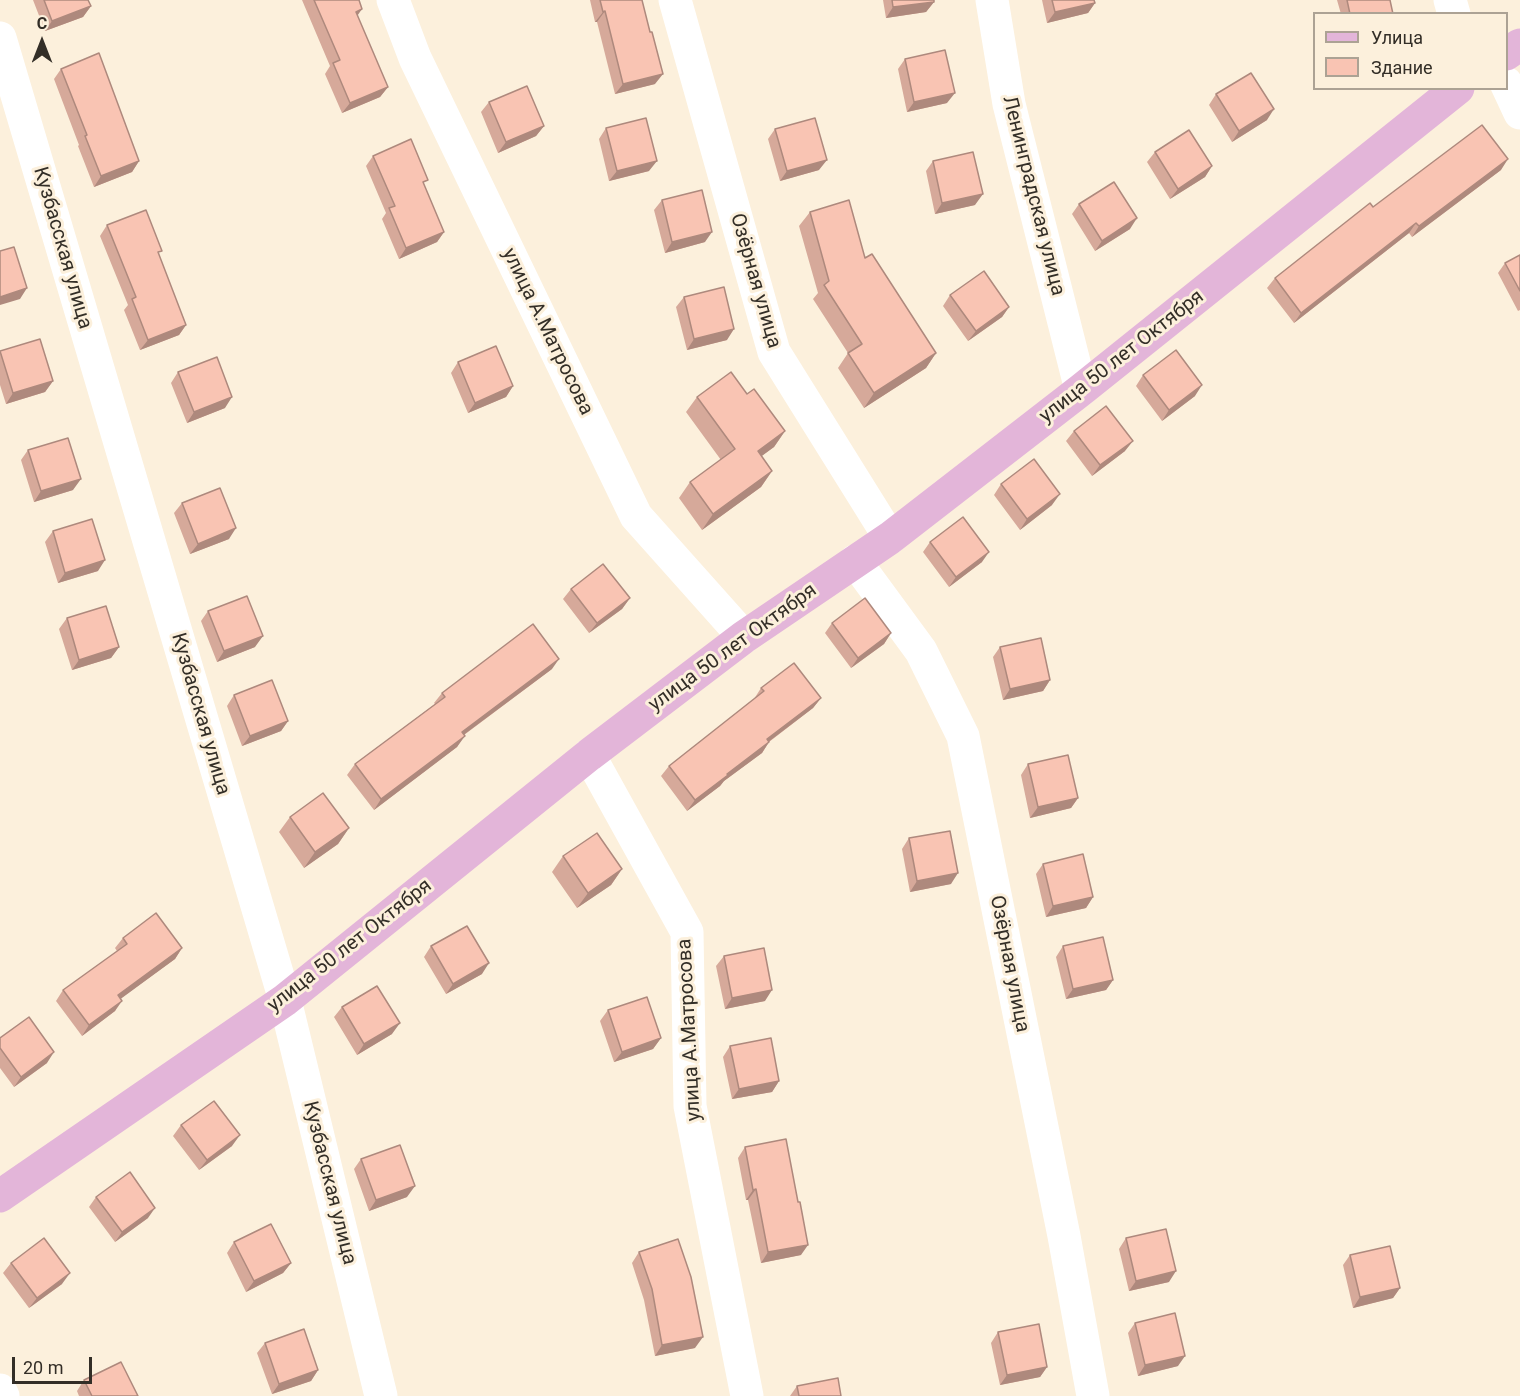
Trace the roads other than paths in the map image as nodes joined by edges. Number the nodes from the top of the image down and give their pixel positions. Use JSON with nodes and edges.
{"nodes":[{"id":1,"x":393,"y":0,"type":"edge"},
{"id":2,"x":675,"y":0,"type":"edge"},
{"id":3,"x":992,"y":0,"type":"edge"},
{"id":4,"x":0,"y":38,"type":"edge"},
{"id":5,"x":1508,"y":87,"type":"edge"},
{"id":6,"x":1456,"y":90,"type":"edge"},
{"id":7,"x":1520,"y":113,"type":"edge"},
{"id":8,"x":1081,"y":390,"type":"junction"},
{"id":9,"x":890,"y":538,"type":"junction"},
{"id":10,"x":855,"y":561,"type":"junction"},
{"id":11,"x":744,"y":638,"type":"junction"},
{"id":12,"x":589,"y":755,"type":"junction"},
{"id":13,"x":285,"y":1000,"type":"junction"},
{"id":14,"x":0,"y":1196,"type":"edge"},
{"id":15,"x":0,"y":1390,"type":"edge"},
{"id":16,"x":3,"y":1396,"type":"edge"},
{"id":17,"x":381,"y":1396,"type":"edge"},
{"id":18,"x":747,"y":1396,"type":"edge"},
{"id":19,"x":1093,"y":1396,"type":"edge"}],
"edges":[{"from":1,"to":11,"type":"street","name":"улица А.Матросова"},
{"from":2,"to":9,"type":"street","name":"Озёрная улица"},
{"from":3,"to":8,"type":"street","name":"Ленинградская улица"},
{"from":4,"to":13,"type":"street","name":"Кузбасская улица"},
{"from":5,"to":7,"type":"street"},
{"from":6,"to":8,"type":"main road","name":"улица 50 лет Октября"},
{"from":8,"to":9,"type":"main road","name":"улица 50 лет Октября"},
{"from":9,"to":10,"type":"main road","name":"улица 50 лет Октября"},
{"from":10,"to":11,"type":"main road","name":"улица 50 лет Октября"},
{"from":10,"to":19,"type":"street","name":"Озёрная улица"},
{"from":11,"to":12,"type":"main road","name":"улица 50 лет Октября"},
{"from":12,"to":13,"type":"main road","name":"улица 50 лет Октября"},
{"from":12,"to":18,"type":"street","name":"улица А.Матросова"},
{"from":13,"to":14,"type":"main road","name":"улица 50 лет Октября"},
{"from":13,"to":17,"type":"street","name":"Кузбасская улица"},
{"from":15,"to":16,"type":"street"}]}
